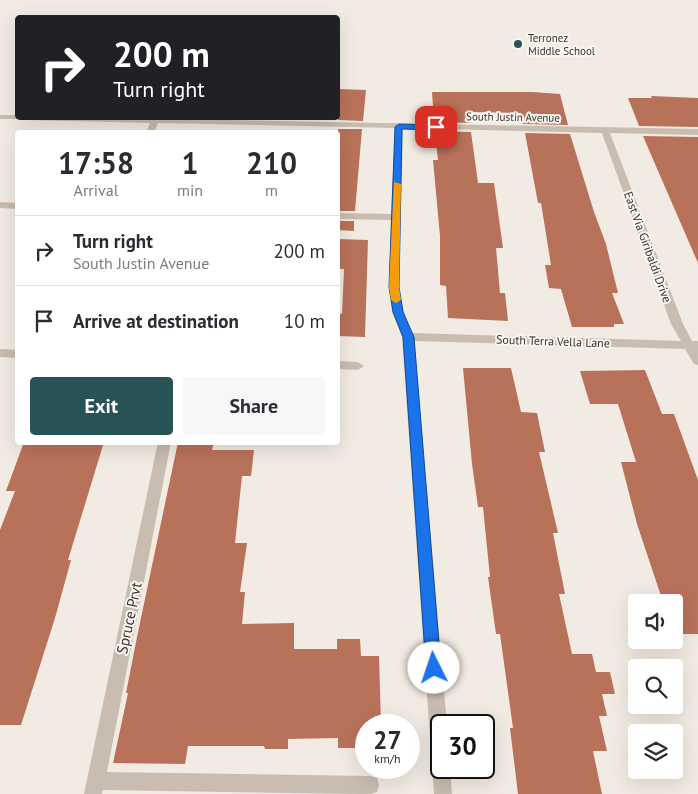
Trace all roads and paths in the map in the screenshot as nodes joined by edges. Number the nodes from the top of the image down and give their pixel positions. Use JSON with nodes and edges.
{"nodes":[{"id":1,"x":0,"y":117,"type":"edge"},
{"id":2,"x":15,"y":117,"type":"edge"},
{"id":3,"x":155,"y":120,"type":"joint"},
{"id":4,"x":399,"y":127,"type":"junction"},
{"id":5,"x":151,"y":130,"type":"edge"},
{"id":6,"x":605,"y":130,"type":"junction"},
{"id":7,"x":698,"y":132,"type":"edge"},
{"id":8,"x":0,"y":205,"type":"edge"},
{"id":9,"x":15,"y":206,"type":"edge"},
{"id":10,"x":340,"y":216,"type":"edge"},
{"id":11,"x":395,"y":218,"type":"junction"},
{"id":12,"x":408,"y":337,"type":"junction"},
{"id":13,"x":693,"y":345,"type":"edge"},
{"id":14,"x":0,"y":353,"type":"edge"},
{"id":15,"x":15,"y":354,"type":"edge"},
{"id":16,"x":698,"y":360,"type":"edge"},
{"id":17,"x":340,"y":365,"type":"edge"},
{"id":18,"x":358,"y":366,"type":"dead end"},
{"id":19,"x":164,"y":445,"type":"edge"},
{"id":20,"x":437,"y":714,"type":"edge"},
{"id":21,"x":442,"y":779,"type":"edge"},
{"id":22,"x":370,"y":785,"type":"dead end"},
{"id":23,"x":94,"y":787,"type":"edge"},
{"id":24,"x":443,"y":794,"type":"edge"}],
"edges":[{"from":1,"to":2,"type":"street"},
{"from":3,"to":4,"type":"street","name":"South Justin Avenue"},
{"from":3,"to":5,"type":"street"},
{"from":4,"to":6,"type":"street","name":"South Justin Avenue"},
{"from":4,"to":11,"type":"street"},
{"from":6,"to":7,"type":"street","name":"South Justin Avenue"},
{"from":6,"to":13,"type":"street","name":"East Via Giribaldi Drive"},
{"from":8,"to":9,"type":"street"},
{"from":10,"to":11,"type":"street"},
{"from":11,"to":12,"type":"street"},
{"from":12,"to":13,"type":"street","name":"South Terra Vella Lane"},
{"from":12,"to":20,"type":"street"},
{"from":13,"to":16,"type":"street","name":"East Via Giribaldi Drive"},
{"from":14,"to":15,"type":"street"},
{"from":17,"to":18,"type":"street"},
{"from":19,"to":23,"type":"street","name":"Spruce Prvt"},
{"from":21,"to":24,"type":"street"},
{"from":22,"to":23,"type":"street"}]}
